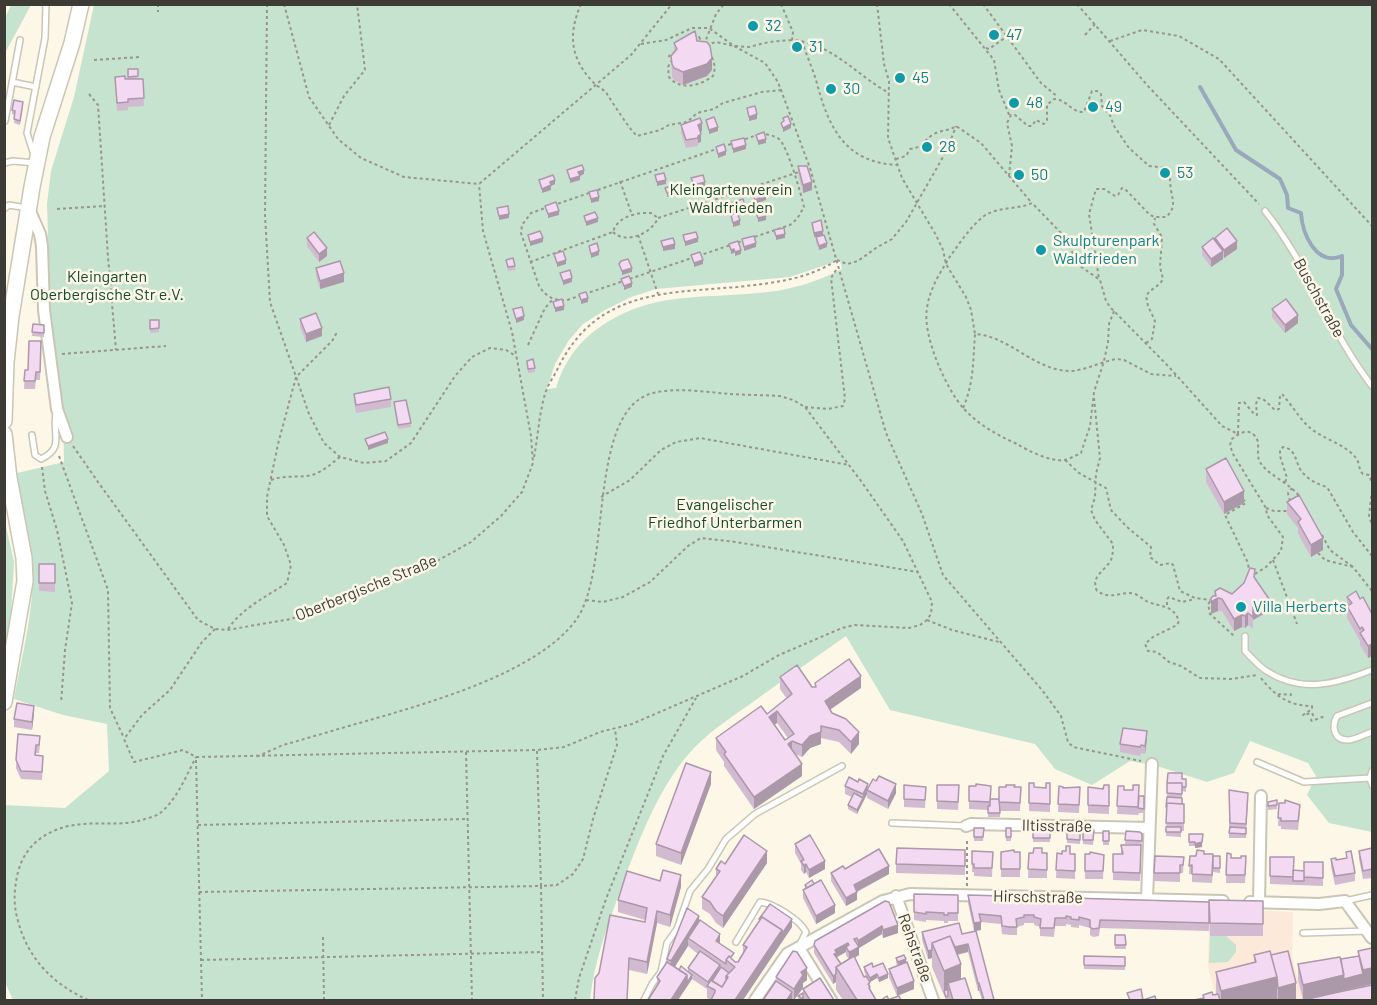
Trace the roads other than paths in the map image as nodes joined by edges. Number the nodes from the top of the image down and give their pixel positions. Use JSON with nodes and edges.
{"nodes":[{"id":1,"x":46,"y":4,"type":"edge"},
{"id":2,"x":81,"y":4,"type":"edge"},
{"id":3,"x":20,"y":40,"type":"dead end"},
{"id":4,"x":12,"y":82,"type":"junction"},
{"id":5,"x":36,"y":87,"type":"junction"},
{"id":6,"x":4,"y":121,"type":"edge"},
{"id":7,"x":4,"y":163,"type":"edge"},
{"id":8,"x":37,"y":163,"type":"junction"},
{"id":9,"x":29,"y":208,"type":"junction"},
{"id":10,"x":4,"y":209,"type":"edge"},
{"id":11,"x":1265,"y":211,"type":"road end"},
{"id":12,"x":1372,"y":386,"type":"edge"},
{"id":13,"x":57,"y":409,"type":"junction"},
{"id":14,"x":4,"y":421,"type":"edge"},
{"id":15,"x":4,"y":434,"type":"edge"},
{"id":16,"x":32,"y":435,"type":"dead end"},
{"id":17,"x":68,"y":437,"type":"road end"},
{"id":18,"x":1245,"y":636,"type":"road end"},
{"id":19,"x":9,"y":650,"type":"edge"},
{"id":20,"x":1372,"y":670,"type":"edge"},
{"id":21,"x":4,"y":702,"type":"edge"},
{"id":22,"x":1372,"y":703,"type":"edge"},
{"id":23,"x":1372,"y":732,"type":"edge"},
{"id":24,"x":1257,"y":762,"type":"dead end"},
{"id":25,"x":1152,"y":764,"type":"road end"},
{"id":26,"x":842,"y":766,"type":"dead end"},
{"id":27,"x":1372,"y":771,"type":"edge"},
{"id":28,"x":1370,"y":778,"type":"junction"},
{"id":29,"x":1372,"y":785,"type":"edge"},
{"id":30,"x":1261,"y":796,"type":"dead end"},
{"id":31,"x":892,"y":823,"type":"dead end"},
{"id":32,"x":966,"y":826,"type":"joint"},
{"id":33,"x":1149,"y":828,"type":"junction"},
{"id":34,"x":896,"y":896,"type":"junction"},
{"id":35,"x":1372,"y":896,"type":"edge"},
{"id":36,"x":1147,"y":899,"type":"junction"},
{"id":37,"x":1345,"y":901,"type":"junction"},
{"id":38,"x":1258,"y":902,"type":"junction"},
{"id":39,"x":1303,"y":933,"type":"dead end"},
{"id":40,"x":1371,"y":933,"type":"edge"},
{"id":41,"x":736,"y":942,"type":"dead end"},
{"id":42,"x":799,"y":948,"type":"junction"},
{"id":43,"x":644,"y":1000,"type":"edge"},
{"id":44,"x":755,"y":1000,"type":"edge"},
{"id":45,"x":831,"y":1000,"type":"edge"},
{"id":46,"x":933,"y":1000,"type":"edge"}],
"edges":[{"from":1,"to":5,"type":"lane"},
{"from":2,"to":8,"type":"street"},
{"from":3,"to":4,"type":"lane"},
{"from":4,"to":5,"type":"lane"},
{"from":4,"to":6,"type":"lane"},
{"from":5,"to":8,"type":"lane"},
{"from":7,"to":8,"type":"lane"},
{"from":8,"to":9,"type":"street"},
{"from":9,"to":10,"type":"lane"},
{"from":9,"to":13,"type":"street"},
{"from":9,"to":14,"type":"street"},
{"from":11,"to":12,"type":"lane","name":"Buschstraße"},
{"from":13,"to":16,"type":"lane"},
{"from":13,"to":17,"type":"street"},
{"from":15,"to":19,"type":"street"},
{"from":18,"to":20,"type":"lane"},
{"from":19,"to":21,"type":"street"},
{"from":22,"to":23,"type":"lane"},
{"from":24,"to":28,"type":"lane"},
{"from":25,"to":33,"type":"street"},
{"from":26,"to":43,"type":"lane"},
{"from":27,"to":28,"type":"lane"},
{"from":28,"to":29,"type":"lane"},
{"from":30,"to":38,"type":"street"},
{"from":31,"to":32,"type":"lane"},
{"from":32,"to":33,"type":"street","name":"Iltisstraße"},
{"from":33,"to":36,"type":"street"},
{"from":34,"to":36,"type":"street","name":"Hirschstraße"},
{"from":34,"to":42,"type":"street","name":"Hirschstraße"},
{"from":34,"to":46,"type":"street","name":"Rehstraße"},
{"from":35,"to":37,"type":"lane","name":"Hirschstraße"},
{"from":36,"to":38,"type":"street","name":"Hirschstraße"},
{"from":37,"to":38,"type":"street","name":"Hirschstraße"},
{"from":37,"to":40,"type":"street"},
{"from":39,"to":40,"type":"lane"},
{"from":41,"to":42,"type":"lane"},
{"from":42,"to":44,"type":"street","name":"Hirschstraße"},
{"from":42,"to":45,"type":"street"}]}
